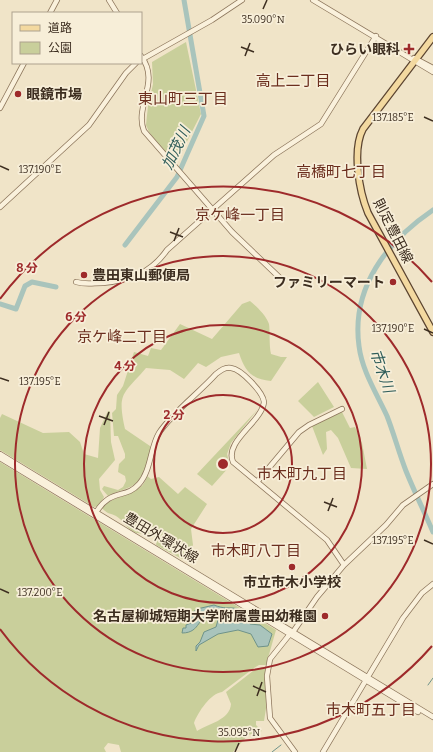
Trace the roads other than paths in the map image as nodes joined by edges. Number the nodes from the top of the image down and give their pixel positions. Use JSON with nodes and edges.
{"nodes":[{"id":1,"x":57,"y":0,"type":"edge"},
{"id":2,"x":109,"y":0,"type":"edge"},
{"id":3,"x":242,"y":0,"type":"edge"},
{"id":4,"x":313,"y":0,"type":"edge"},
{"id":5,"x":51,"y":12,"type":"edge"},
{"id":6,"x":116,"y":12,"type":"edge"},
{"id":7,"x":376,"y":36,"type":"junction"},
{"id":8,"x":433,"y":37,"type":"edge"},
{"id":9,"x":142,"y":58,"type":"edge"},
{"id":10,"x":414,"y":59,"type":"junction"},
{"id":11,"x":23,"y":64,"type":"edge"},
{"id":12,"x":135,"y":64,"type":"edge"},
{"id":13,"x":433,"y":68,"type":"edge"},
{"id":14,"x":433,"y":72,"type":"edge"},
{"id":15,"x":0,"y":108,"type":"edge"},
{"id":16,"x":0,"y":207,"type":"edge"},
{"id":17,"x":213,"y":210,"type":"junction"},
{"id":18,"x":279,"y":277,"type":"dead end"},
{"id":19,"x":76,"y":282,"type":"dead end"},
{"id":20,"x":433,"y":332,"type":"edge"},
{"id":21,"x":342,"y":409,"type":"dead end"},
{"id":22,"x":0,"y":454,"type":"edge"},
{"id":23,"x":0,"y":458,"type":"edge"},
{"id":24,"x":257,"y":482,"type":"junction"},
{"id":25,"x":433,"y":484,"type":"edge"},
{"id":26,"x":96,"y":514,"type":"junction"},
{"id":27,"x":344,"y":565,"type":"junction"},
{"id":28,"x":433,"y":584,"type":"edge"},
{"id":29,"x":292,"y":633,"type":"junction"},
{"id":30,"x":366,"y":679,"type":"junction"},
{"id":31,"x":433,"y":718,"type":"edge"},
{"id":32,"x":433,"y":721,"type":"edge"},
{"id":33,"x":295,"y":752,"type":"edge"},
{"id":34,"x":323,"y":752,"type":"edge"}],
"edges":[{"from":1,"to":5,"type":"street"},
{"from":2,"to":6,"type":"street"},
{"from":3,"to":9,"type":"street"},
{"from":4,"to":7,"type":"street"},
{"from":7,"to":10,"type":"street"},
{"from":7,"to":17,"type":"street"},
{"from":8,"to":10,"type":"main road","name":"則定豊田線"},
{"from":9,"to":17,"type":"street"},
{"from":10,"to":13,"type":"street"},
{"from":10,"to":14,"type":"street"},
{"from":10,"to":20,"type":"main road","name":"則定豊田線"},
{"from":11,"to":15,"type":"street"},
{"from":12,"to":16,"type":"street"},
{"from":17,"to":18,"type":"street"},
{"from":17,"to":19,"type":"street"},
{"from":21,"to":24,"type":"street"},
{"from":22,"to":26,"type":"street","name":"豊田外環状線"},
{"from":23,"to":26,"type":"street","name":"豊田外環状線"},
{"from":24,"to":26,"type":"street"},
{"from":24,"to":27,"type":"street"},
{"from":25,"to":27,"type":"street"},
{"from":26,"to":29,"type":"street","name":"豊田外環状線"},
{"from":27,"to":29,"type":"street"},
{"from":28,"to":30,"type":"street"},
{"from":29,"to":30,"type":"street","name":"豊田外環状線"},
{"from":29,"to":33,"type":"street"},
{"from":30,"to":31,"type":"street","name":"豊田外環状線"},
{"from":30,"to":32,"type":"street","name":"豊田外環状線"},
{"from":30,"to":34,"type":"street"}]}
